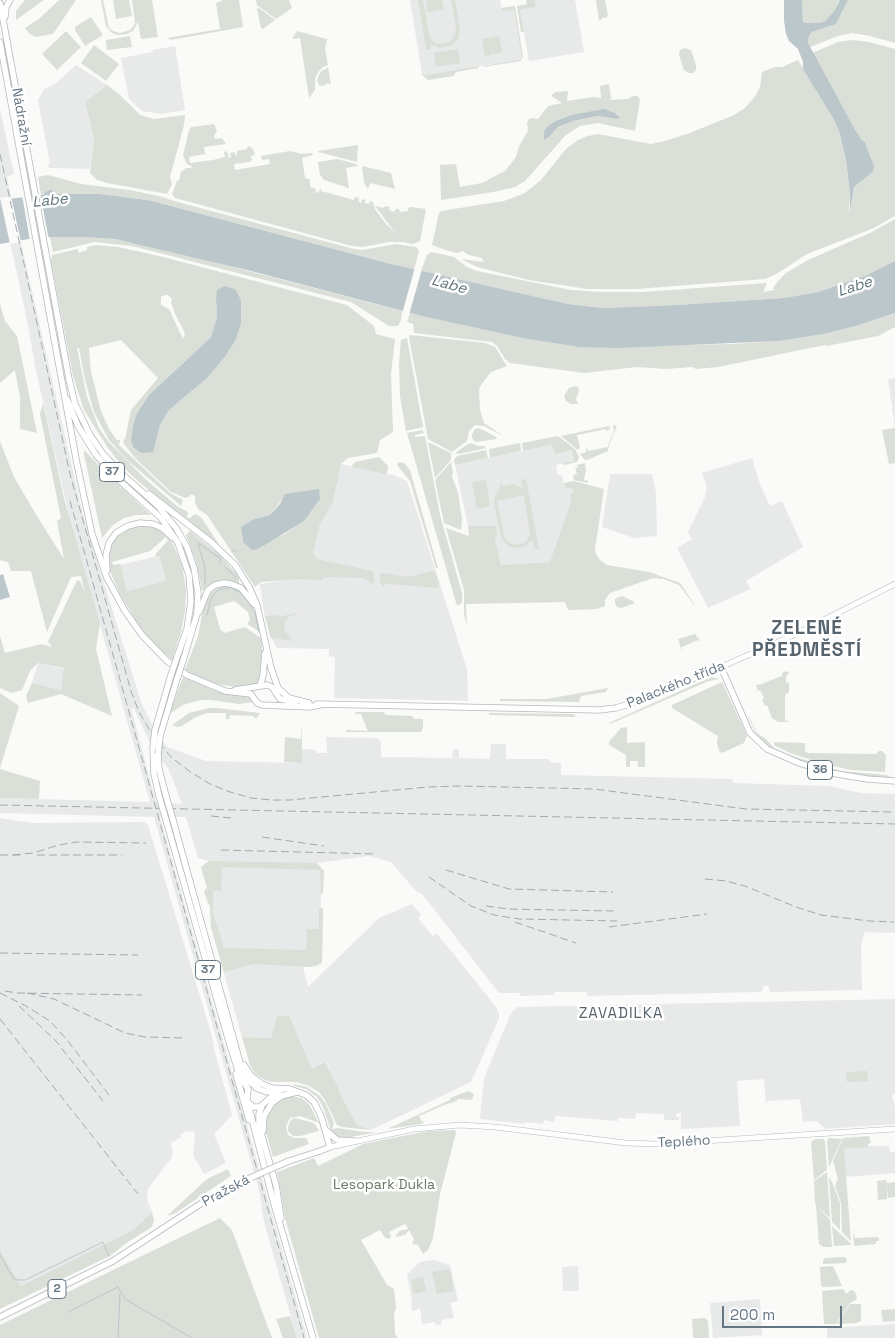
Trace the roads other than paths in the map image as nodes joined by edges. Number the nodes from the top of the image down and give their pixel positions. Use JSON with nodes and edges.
{"nodes":[{"id":1,"x":10,"y":0,"type":"edge"},
{"id":2,"x":0,"y":3,"type":"edge"},
{"id":3,"x":5,"y":29,"type":"junction"},
{"id":4,"x":0,"y":42,"type":"edge"},
{"id":5,"x":59,"y":366,"type":"junction"},
{"id":6,"x":134,"y":485,"type":"junction"},
{"id":7,"x":186,"y":564,"type":"junction"},
{"id":8,"x":241,"y":574,"type":"junction"},
{"id":9,"x":895,"y":584,"type":"edge"},
{"id":10,"x":241,"y":588,"type":"junction"},
{"id":11,"x":114,"y":591,"type":"junction"},
{"id":12,"x":195,"y":624,"type":"junction"},
{"id":13,"x":262,"y":627,"type":"junction"},
{"id":14,"x":266,"y":643,"type":"junction"},
{"id":15,"x":268,"y":658,"type":"junction"},
{"id":16,"x":721,"y":667,"type":"junction"},
{"id":17,"x":211,"y":686,"type":"junction"},
{"id":18,"x":260,"y":686,"type":"junction"},
{"id":19,"x":275,"y":693,"type":"junction"},
{"id":20,"x":254,"y":698,"type":"junction"},
{"id":21,"x":309,"y":703,"type":"junction"},
{"id":22,"x":320,"y":705,"type":"junction"},
{"id":23,"x":266,"y":706,"type":"junction"},
{"id":24,"x":895,"y":781,"type":"edge"},
{"id":25,"x":163,"y":796,"type":"junction"},
{"id":26,"x":229,"y":1042,"type":"junction"},
{"id":27,"x":238,"y":1050,"type":"junction"},
{"id":28,"x":258,"y":1088,"type":"junction"},
{"id":29,"x":265,"y":1091,"type":"junction"},
{"id":30,"x":299,"y":1092,"type":"junction"},
{"id":31,"x":248,"y":1093,"type":"junction"},
{"id":32,"x":267,"y":1101,"type":"junction"},
{"id":33,"x":248,"y":1102,"type":"junction"},
{"id":34,"x":262,"y":1106,"type":"junction"},
{"id":35,"x":474,"y":1126,"type":"joint"},
{"id":36,"x":324,"y":1127,"type":"junction"},
{"id":37,"x":895,"y":1129,"type":"edge"},
{"id":38,"x":355,"y":1141,"type":"junction"},
{"id":39,"x":264,"y":1145,"type":"junction"},
{"id":40,"x":330,"y":1147,"type":"junction"},
{"id":41,"x":262,"y":1158,"type":"junction"},
{"id":42,"x":288,"y":1252,"type":"junction"},
{"id":43,"x":0,"y":1317,"type":"edge"},
{"id":44,"x":313,"y":1338,"type":"edge"}],
"edges":[{"from":1,"to":3,"type":"main road"},
{"from":2,"to":3,"type":"main road","name":"Nádražní","number":"37"},
{"from":3,"to":6,"type":"main road","name":"Nádražní","number":"37"},
{"from":4,"to":5,"type":"main road","name":"Nádražní","number":"37"},
{"from":5,"to":7,"type":"main road","number":"37"},
{"from":5,"to":11,"type":"main road"},
{"from":6,"to":8,"type":"main road"},
{"from":6,"to":12,"type":"main road","number":"37"},
{"from":7,"to":11,"type":"main road"},
{"from":7,"to":25,"type":"main road","number":"37","bridge":true},
{"from":8,"to":10,"type":"main road"},
{"from":8,"to":13,"type":"main road"},
{"from":9,"to":16,"type":"main road","name":"Palackého třída"},
{"from":10,"to":12,"type":"main road"},
{"from":10,"to":13,"type":"main road"},
{"from":11,"to":17,"type":"main road"},
{"from":12,"to":25,"type":"main road","number":"37","bridge":true},
{"from":13,"to":14,"type":"main road"},
{"from":14,"to":15,"type":"main road"},
{"from":14,"to":18,"type":"main road"},
{"from":15,"to":19,"type":"main road"},
{"from":15,"to":21,"type":"main road"},
{"from":16,"to":22,"type":"main road","name":"Palackého třída"},
{"from":16,"to":24,"type":"main road","number":"36"},
{"from":17,"to":18,"type":"main road"},
{"from":17,"to":20,"type":"main road"},
{"from":18,"to":19,"type":"main road"},
{"from":18,"to":20,"type":"main road"},
{"from":19,"to":21,"type":"main road","name":"Palackého třída"},
{"from":19,"to":23,"type":"main road"},
{"from":20,"to":23,"type":"main road"},
{"from":21,"to":22,"type":"main road","name":"Palackého třída"},
{"from":22,"to":23,"type":"main road","name":"Palackého třída"},
{"from":25,"to":26,"type":"main road","number":"37","bridge":true},
{"from":25,"to":27,"type":"main road","number":"37","bridge":true},
{"from":26,"to":31,"type":"main road","number":"37"},
{"from":26,"to":41,"type":"main road","number":"37"},
{"from":27,"to":28,"type":"main road","number":"37"},
{"from":27,"to":30,"type":"main road"},
{"from":28,"to":29,"type":"main road","number":"37"},
{"from":28,"to":31,"type":"main road"},
{"from":29,"to":30,"type":"main road"},
{"from":29,"to":32,"type":"main road"},
{"from":30,"to":32,"type":"main road"},
{"from":30,"to":36,"type":"main road"},
{"from":30,"to":39,"type":"main road"},
{"from":31,"to":33,"type":"main road","number":"37"},
{"from":32,"to":34,"type":"main road"},
{"from":33,"to":34,"type":"main road"},
{"from":33,"to":41,"type":"main road","number":"37"},
{"from":34,"to":39,"type":"main road","number":"37"},
{"from":35,"to":37,"type":"main road","name":"Teplého"},
{"from":35,"to":38,"type":"main road","name":"Pražská"},
{"from":36,"to":38,"type":"main road"},
{"from":36,"to":40,"type":"main road"},
{"from":38,"to":40,"type":"main road","name":"Pražská"},
{"from":39,"to":42,"type":"main road","number":"37"},
{"from":40,"to":43,"type":"main road","name":"Pražská","number":"2","bridge":true},
{"from":41,"to":42,"type":"main road","number":"37"},
{"from":42,"to":44,"type":"main road","number":"37"}]}
